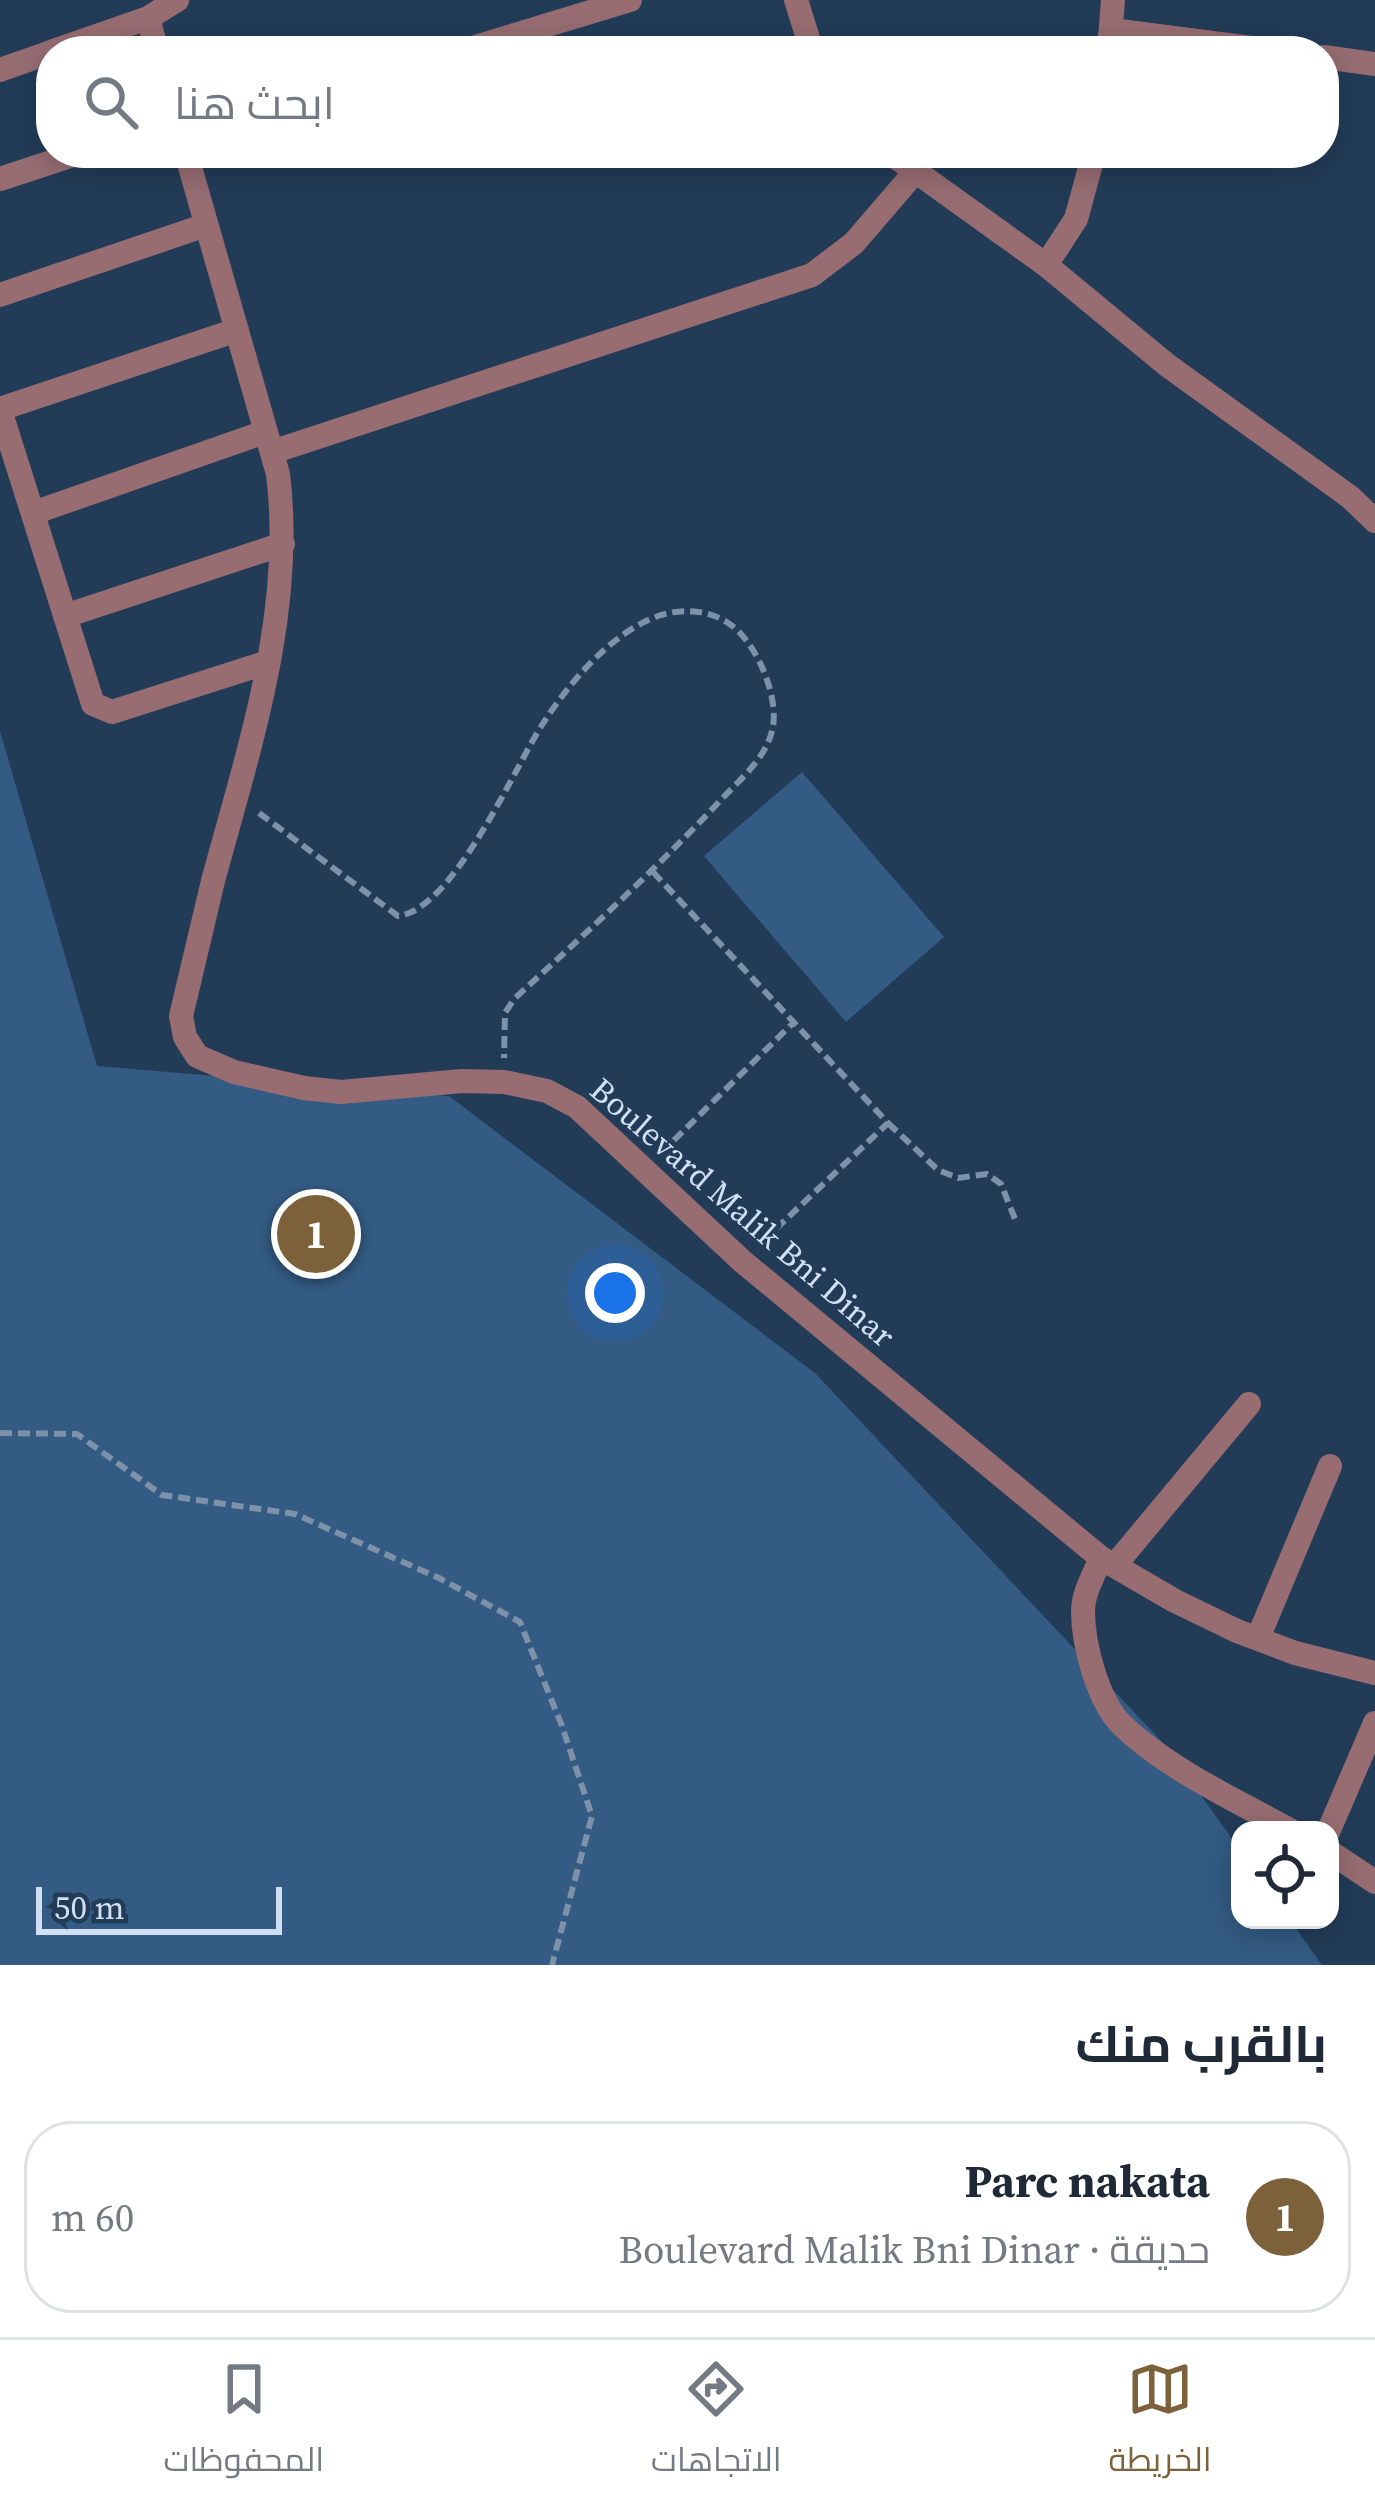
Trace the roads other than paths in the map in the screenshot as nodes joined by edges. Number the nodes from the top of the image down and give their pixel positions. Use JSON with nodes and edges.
{"nodes":[{"id":1,"x":177,"y":0,"type":"edge"},
{"id":2,"x":630,"y":0,"type":"edge"},
{"id":3,"x":796,"y":0,"type":"edge"},
{"id":4,"x":1113,"y":0,"type":"edge"},
{"id":5,"x":148,"y":18,"type":"junction"},
{"id":6,"x":96,"y":36,"type":"edge"},
{"id":7,"x":153,"y":36,"type":"edge"},
{"id":8,"x":511,"y":36,"type":"edge"},
{"id":9,"x":807,"y":36,"type":"edge"},
{"id":10,"x":1110,"y":36,"type":"edge"},
{"id":11,"x":36,"y":57,"type":"edge"},
{"id":12,"x":1339,"y":59,"type":"edge"},
{"id":13,"x":1375,"y":64,"type":"edge"},
{"id":14,"x":0,"y":70,"type":"edge"},
{"id":15,"x":36,"y":167,"type":"edge"},
{"id":16,"x":190,"y":168,"type":"edge"},
{"id":17,"x":910,"y":168,"type":"edge"},
{"id":18,"x":1090,"y":168,"type":"edge"},
{"id":19,"x":915,"y":172,"type":"junction"},
{"id":20,"x":0,"y":179,"type":"edge"},
{"id":21,"x":206,"y":225,"type":"junction"},
{"id":22,"x":1046,"y":265,"type":"junction"},
{"id":23,"x":0,"y":295,"type":"edge"},
{"id":24,"x":237,"y":330,"type":"junction"},
{"id":25,"x":0,"y":409,"type":"edge"},
{"id":26,"x":269,"y":442,"type":"junction"},
{"id":27,"x":33,"y":513,"type":"junction"},
{"id":28,"x":1375,"y":521,"type":"edge"},
{"id":29,"x":283,"y":544,"type":"junction"},
{"id":30,"x":65,"y":616,"type":"junction"},
{"id":31,"x":268,"y":662,"type":"junction"},
{"id":32,"x":1249,"y":1404,"type":"dead end"},
{"id":33,"x":1330,"y":1466,"type":"dead end"},
{"id":34,"x":1108,"y":1562,"type":"junction"},
{"id":35,"x":1258,"y":1639,"type":"junction"},
{"id":36,"x":1375,"y":1673,"type":"edge"},
{"id":37,"x":1375,"y":1723,"type":"edge"},
{"id":38,"x":1275,"y":1821,"type":"edge"},
{"id":39,"x":1333,"y":1821,"type":"edge"},
{"id":40,"x":1339,"y":1858,"type":"edge"},
{"id":41,"x":1375,"y":1882,"type":"edge"}],
"edges":[{"from":1,"to":5,"type":"street"},
{"from":2,"to":8,"type":"street"},
{"from":3,"to":9,"type":"street"},
{"from":4,"to":10,"type":"street"},
{"from":5,"to":6,"type":"street"},
{"from":5,"to":7,"type":"street"},
{"from":11,"to":14,"type":"street"},
{"from":12,"to":13,"type":"street"},
{"from":15,"to":20,"type":"street"},
{"from":16,"to":21,"type":"street","name":"Boulevard Malik Bni Dinar"},
{"from":17,"to":19,"type":"street"},
{"from":18,"to":22,"type":"street"},
{"from":19,"to":22,"type":"street"},
{"from":19,"to":26,"type":"street"},
{"from":21,"to":23,"type":"street"},
{"from":21,"to":24,"type":"street","name":"Boulevard Malik Bni Dinar"},
{"from":22,"to":28,"type":"street"},
{"from":24,"to":25,"type":"street"},
{"from":24,"to":26,"type":"street","name":"Boulevard Malik Bni Dinar"},
{"from":25,"to":27,"type":"street"},
{"from":26,"to":27,"type":"street"},
{"from":26,"to":29,"type":"street","name":"Boulevard Malik Bni Dinar"},
{"from":27,"to":30,"type":"street"},
{"from":29,"to":30,"type":"street"},
{"from":29,"to":31,"type":"street","name":"Boulevard Malik Bni Dinar"},
{"from":30,"to":31,"type":"street"},
{"from":31,"to":34,"type":"street","name":"Boulevard Malik Bni Dinar"},
{"from":32,"to":34,"type":"street"},
{"from":33,"to":35,"type":"street"},
{"from":34,"to":35,"type":"street","name":"Boulevard Malik Bni Dinar"},
{"from":34,"to":38,"type":"street"},
{"from":35,"to":36,"type":"street","name":"Boulevard Malik Bni Dinar"},
{"from":37,"to":39,"type":"street"},
{"from":40,"to":41,"type":"street"}]}
